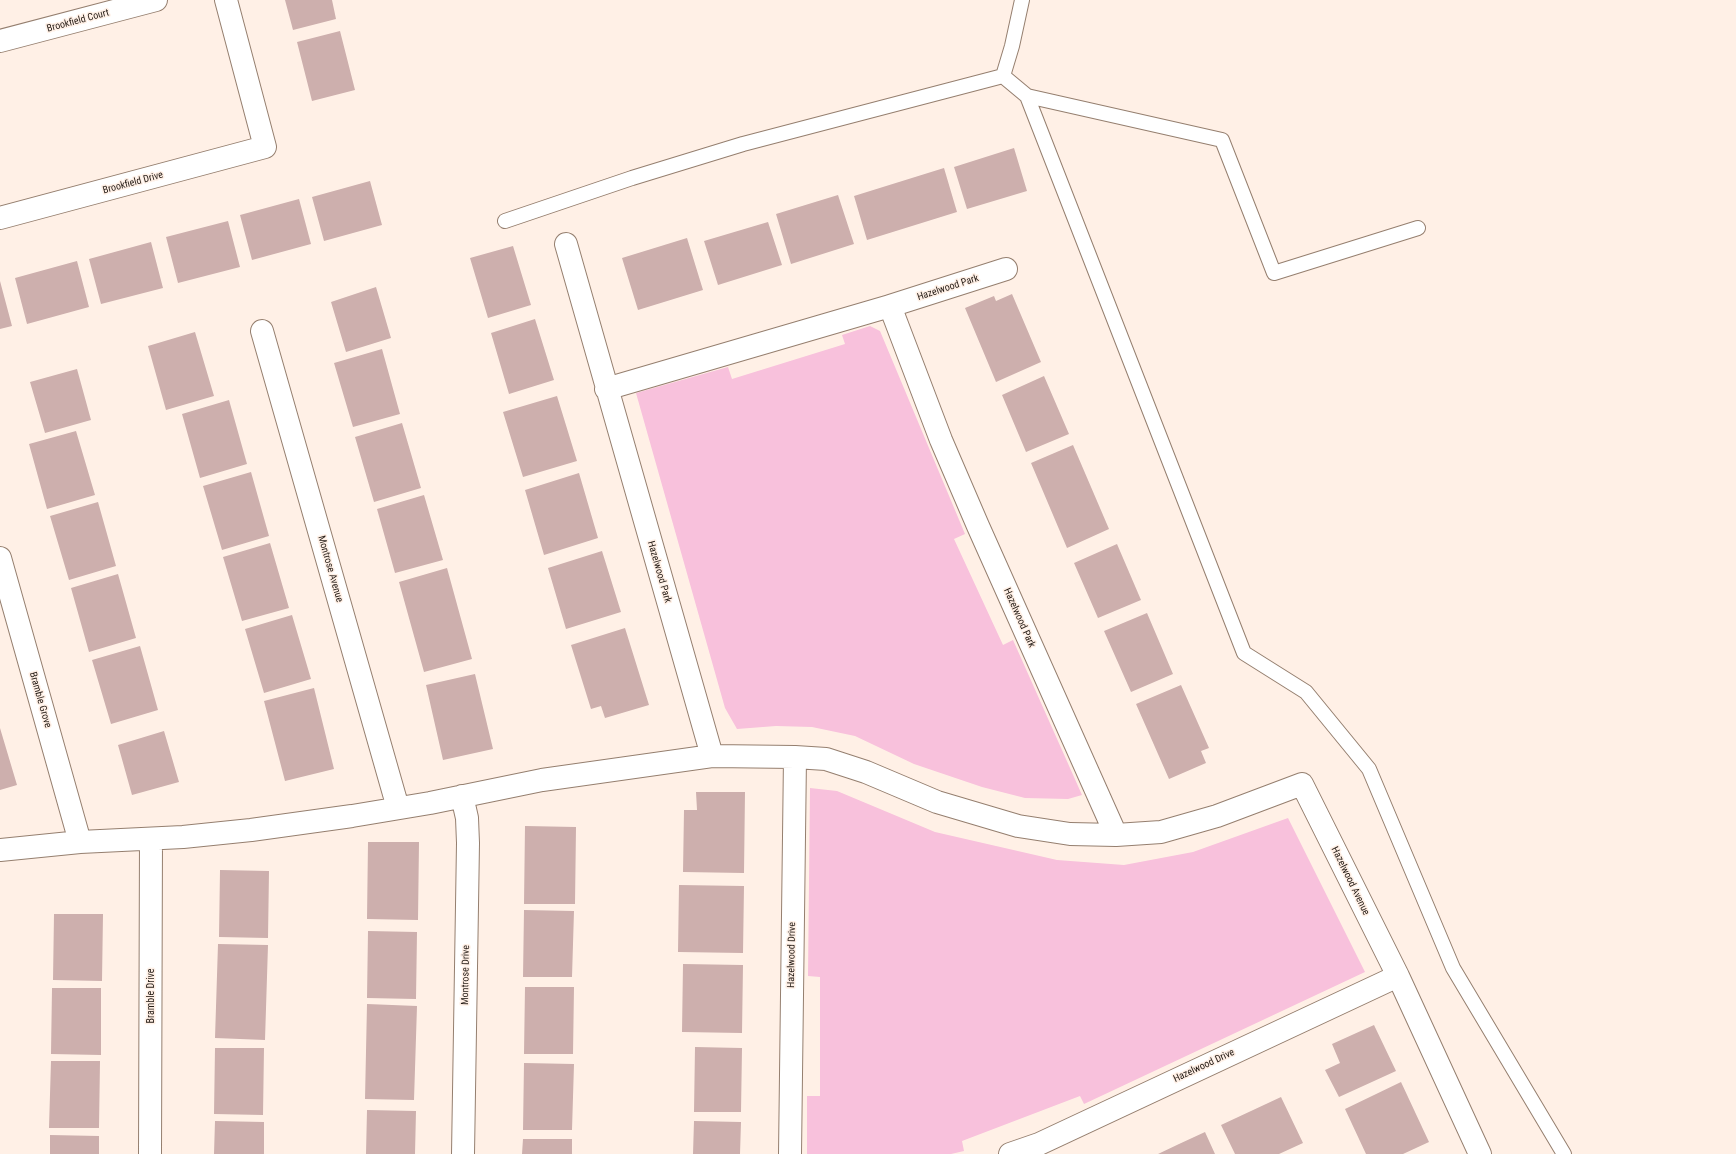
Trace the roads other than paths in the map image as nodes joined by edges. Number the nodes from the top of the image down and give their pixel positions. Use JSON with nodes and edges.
{"nodes":[{"id":1,"x":156,"y":0,"type":"edge"},
{"id":2,"x":226,"y":0,"type":"edge"},
{"id":3,"x":1022,"y":0,"type":"edge"},
{"id":4,"x":0,"y":42,"type":"edge"},
{"id":5,"x":1004,"y":76,"type":"junction"},
{"id":6,"x":1027,"y":96,"type":"junction"},
{"id":7,"x":0,"y":218,"type":"edge"},
{"id":8,"x":506,"y":221,"type":"dead end"},
{"id":9,"x":1418,"y":228,"type":"dead end"},
{"id":10,"x":566,"y":244,"type":"dead end"},
{"id":11,"x":1006,"y":269,"type":"dead end"},
{"id":12,"x":890,"y":306,"type":"junction"},
{"id":13,"x":262,"y":331,"type":"dead end"},
{"id":14,"x":606,"y":388,"type":"junction"},
{"id":15,"x":0,"y":558,"type":"edge"},
{"id":16,"x":712,"y":756,"type":"junction"},
{"id":17,"x":795,"y":757,"type":"junction"},
{"id":18,"x":462,"y":796,"type":"junction"},
{"id":19,"x":398,"y":808,"type":"junction"},
{"id":20,"x":1116,"y":835,"type":"junction"},
{"id":21,"x":151,"y":839,"type":"junction"},
{"id":22,"x":80,"y":842,"type":"junction"},
{"id":23,"x":0,"y":850,"type":"edge"},
{"id":24,"x":1398,"y":976,"type":"junction"},
{"id":25,"x":150,"y":1154,"type":"edge"},
{"id":26,"x":463,"y":1154,"type":"edge"},
{"id":27,"x":790,"y":1154,"type":"edge"},
{"id":28,"x":1010,"y":1154,"type":"edge"},
{"id":29,"x":1480,"y":1154,"type":"edge"},
{"id":30,"x":1564,"y":1154,"type":"edge"}],
"edges":[{"from":1,"to":4,"type":"street","name":"Brookfield Court"},
{"from":2,"to":7,"type":"street","name":"Brookfield Drive"},
{"from":3,"to":5,"type":"lane"},
{"from":5,"to":6,"type":"lane"},
{"from":5,"to":8,"type":"lane"},
{"from":6,"to":9,"type":"lane"},
{"from":6,"to":30,"type":"lane"},
{"from":10,"to":14,"type":"street","name":"Hazelwood Park"},
{"from":11,"to":12,"type":"street","name":"Hazelwood Park"},
{"from":12,"to":14,"type":"street","name":"Hazelwood Park"},
{"from":12,"to":20,"type":"street","name":"Hazelwood Park"},
{"from":13,"to":19,"type":"street","name":"Montrose Avenue"},
{"from":14,"to":16,"type":"street","name":"Hazelwood Park"},
{"from":15,"to":22,"type":"street","name":"Bramble Grove"},
{"from":16,"to":17,"type":"street"},
{"from":16,"to":18,"type":"street"},
{"from":17,"to":20,"type":"street"},
{"from":17,"to":27,"type":"street","name":"Hazelwood Drive"},
{"from":18,"to":19,"type":"street"},
{"from":18,"to":26,"type":"street","name":"Montrose Drive"},
{"from":19,"to":21,"type":"street"},
{"from":20,"to":24,"type":"street","name":"Hazelwood Avenue"},
{"from":21,"to":22,"type":"street"},
{"from":21,"to":25,"type":"street","name":"Bramble Drive"},
{"from":22,"to":23,"type":"street"},
{"from":24,"to":28,"type":"street","name":"Hazelwood Drive"},
{"from":24,"to":29,"type":"street","name":"Hazelwood Avenue"}]}
